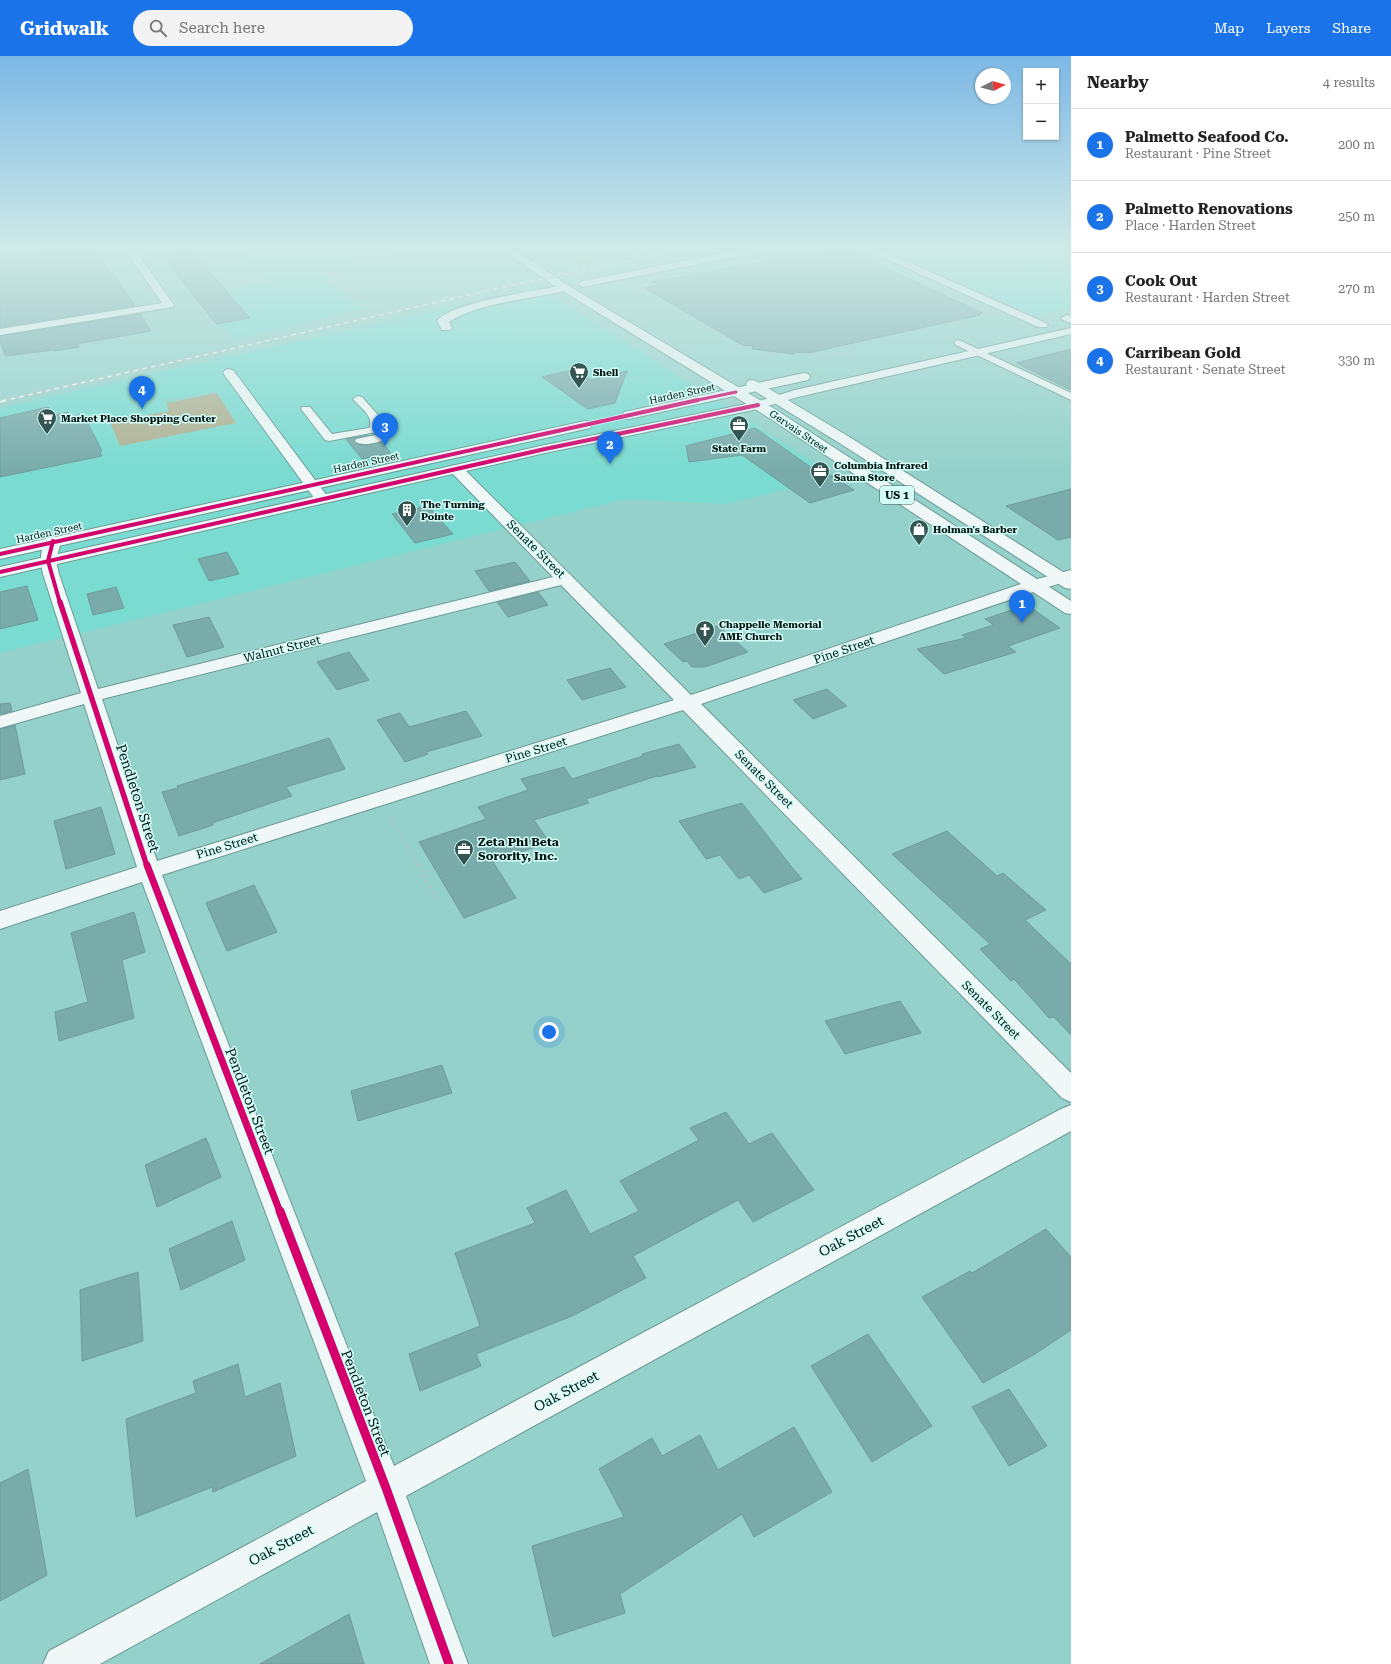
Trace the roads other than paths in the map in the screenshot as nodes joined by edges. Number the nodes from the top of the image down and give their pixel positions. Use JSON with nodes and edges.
{"nodes":[{"id":1,"x":62,"y":322,"type":"edge"},
{"id":2,"x":443,"y":322,"type":"edge"},
{"id":3,"x":621,"y":322,"type":"edge"},
{"id":4,"x":1037,"y":322,"type":"edge"},
{"id":5,"x":1053,"y":322,"type":"edge"},
{"id":6,"x":1042,"y":324,"type":"junction"},
{"id":7,"x":446,"y":328,"type":"dead end"},
{"id":8,"x":1019,"y":329,"type":"dead end"},
{"id":9,"x":1071,"y":331,"type":"edge"},
{"id":10,"x":0,"y":332,"type":"edge"},
{"id":11,"x":974,"y":339,"type":"dead end"},
{"id":12,"x":959,"y":343,"type":"junction"},
{"id":13,"x":944,"y":346,"type":"dead end"},
{"id":14,"x":978,"y":352,"type":"junction"},
{"id":15,"x":229,"y":373,"type":"dead end"},
{"id":16,"x":815,"y":374,"type":"dead end"},
{"id":17,"x":743,"y":379,"type":"dead end"},
{"id":18,"x":757,"y":387,"type":"junction"},
{"id":19,"x":736,"y":392,"type":"junction"},
{"id":20,"x":1071,"y":397,"type":"edge"},
{"id":21,"x":778,"y":398,"type":"junction"},
{"id":22,"x":358,"y":399,"type":"dead end"},
{"id":23,"x":758,"y":405,"type":"junction"},
{"id":24,"x":306,"y":409,"type":"dead end"},
{"id":25,"x":456,"y":469,"type":"junction"},
{"id":26,"x":311,"y":484,"type":"junction"},
{"id":27,"x":322,"y":499,"type":"junction"},
{"id":28,"x":50,"y":551,"type":"junction"},
{"id":29,"x":0,"y":554,"type":"edge"},
{"id":30,"x":0,"y":572,"type":"edge"},
{"id":31,"x":566,"y":579,"type":"junction"},
{"id":32,"x":1067,"y":579,"type":"edge"},
{"id":33,"x":1036,"y":585,"type":"junction"},
{"id":34,"x":1071,"y":609,"type":"edge"},
{"id":35,"x":92,"y":696,"type":"junction"},
{"id":36,"x":688,"y":702,"type":"junction"},
{"id":37,"x":0,"y":722,"type":"edge"},
{"id":38,"x":149,"y":871,"type":"junction"},
{"id":39,"x":0,"y":920,"type":"edge"},
{"id":40,"x":1071,"y":1090,"type":"edge"},
{"id":41,"x":1071,"y":1117,"type":"edge"},
{"id":42,"x":386,"y":1488,"type":"junction"},
{"id":43,"x":62,"y":1664,"type":"edge"},
{"id":44,"x":450,"y":1664,"type":"edge"}],
"edges":[{"from":1,"to":10,"type":"street"},
{"from":2,"to":7,"type":"street"},
{"from":3,"to":19,"type":"street","name":"Gervais Street"},
{"from":4,"to":6,"type":"street"},
{"from":5,"to":6,"type":"street"},
{"from":6,"to":8,"type":"street"},
{"from":9,"to":14,"type":"street","name":"Harden Street"},
{"from":11,"to":12,"type":"street"},
{"from":12,"to":13,"type":"street"},
{"from":12,"to":14,"type":"lane"},
{"from":14,"to":20,"type":"lane"},
{"from":14,"to":21,"type":"street","name":"Harden Street"},
{"from":15,"to":26,"type":"street"},
{"from":16,"to":18,"type":"street","name":"Harden Street"},
{"from":17,"to":18,"type":"street","name":"Gervais Street","number":"US 1"},
{"from":18,"to":19,"type":"street","name":"Harden Street"},
{"from":18,"to":21,"type":"street","name":"Gervais Street","number":"US 1"},
{"from":19,"to":23,"type":"street","name":"Gervais Street"},
{"from":19,"to":26,"type":"street","name":"Harden Street"},
{"from":21,"to":23,"type":"street","name":"Harden Street"},
{"from":21,"to":32,"type":"street","name":"Gervais Street","number":"US 1"},
{"from":22,"to":24,"type":"lane"},
{"from":23,"to":25,"type":"street","name":"Harden Street"},
{"from":23,"to":33,"type":"street","name":"Gervais Street","number":"US 1"},
{"from":25,"to":27,"type":"street","name":"Harden Street"},
{"from":25,"to":31,"type":"street","name":"Senate Street"},
{"from":26,"to":27,"type":"street"},
{"from":26,"to":28,"type":"street","name":"Harden Street"},
{"from":27,"to":28,"type":"street","name":"Harden Street"},
{"from":28,"to":29,"type":"street","name":"Harden Street"},
{"from":28,"to":30,"type":"street","name":"Harden Street"},
{"from":28,"to":35,"type":"street","name":"Pendleton Street"},
{"from":31,"to":35,"type":"street","name":"Walnut Street"},
{"from":31,"to":36,"type":"street","name":"Senate Street"},
{"from":32,"to":33,"type":"street","name":"Pine Street"},
{"from":33,"to":34,"type":"street","name":"Gervais Street","number":"US 1"},
{"from":33,"to":36,"type":"street","name":"Pine Street"},
{"from":35,"to":37,"type":"street","name":"Walnut Street"},
{"from":35,"to":38,"type":"street","name":"Pendleton Street"},
{"from":36,"to":38,"type":"street","name":"Pine Street"},
{"from":36,"to":40,"type":"street","name":"Senate Street"},
{"from":38,"to":39,"type":"street","name":"Pine Street"},
{"from":38,"to":42,"type":"street","name":"Pendleton Street"},
{"from":41,"to":42,"type":"street","name":"Oak Street"},
{"from":42,"to":43,"type":"street","name":"Oak Street"},
{"from":42,"to":44,"type":"street","name":"Pendleton Street"}]}
